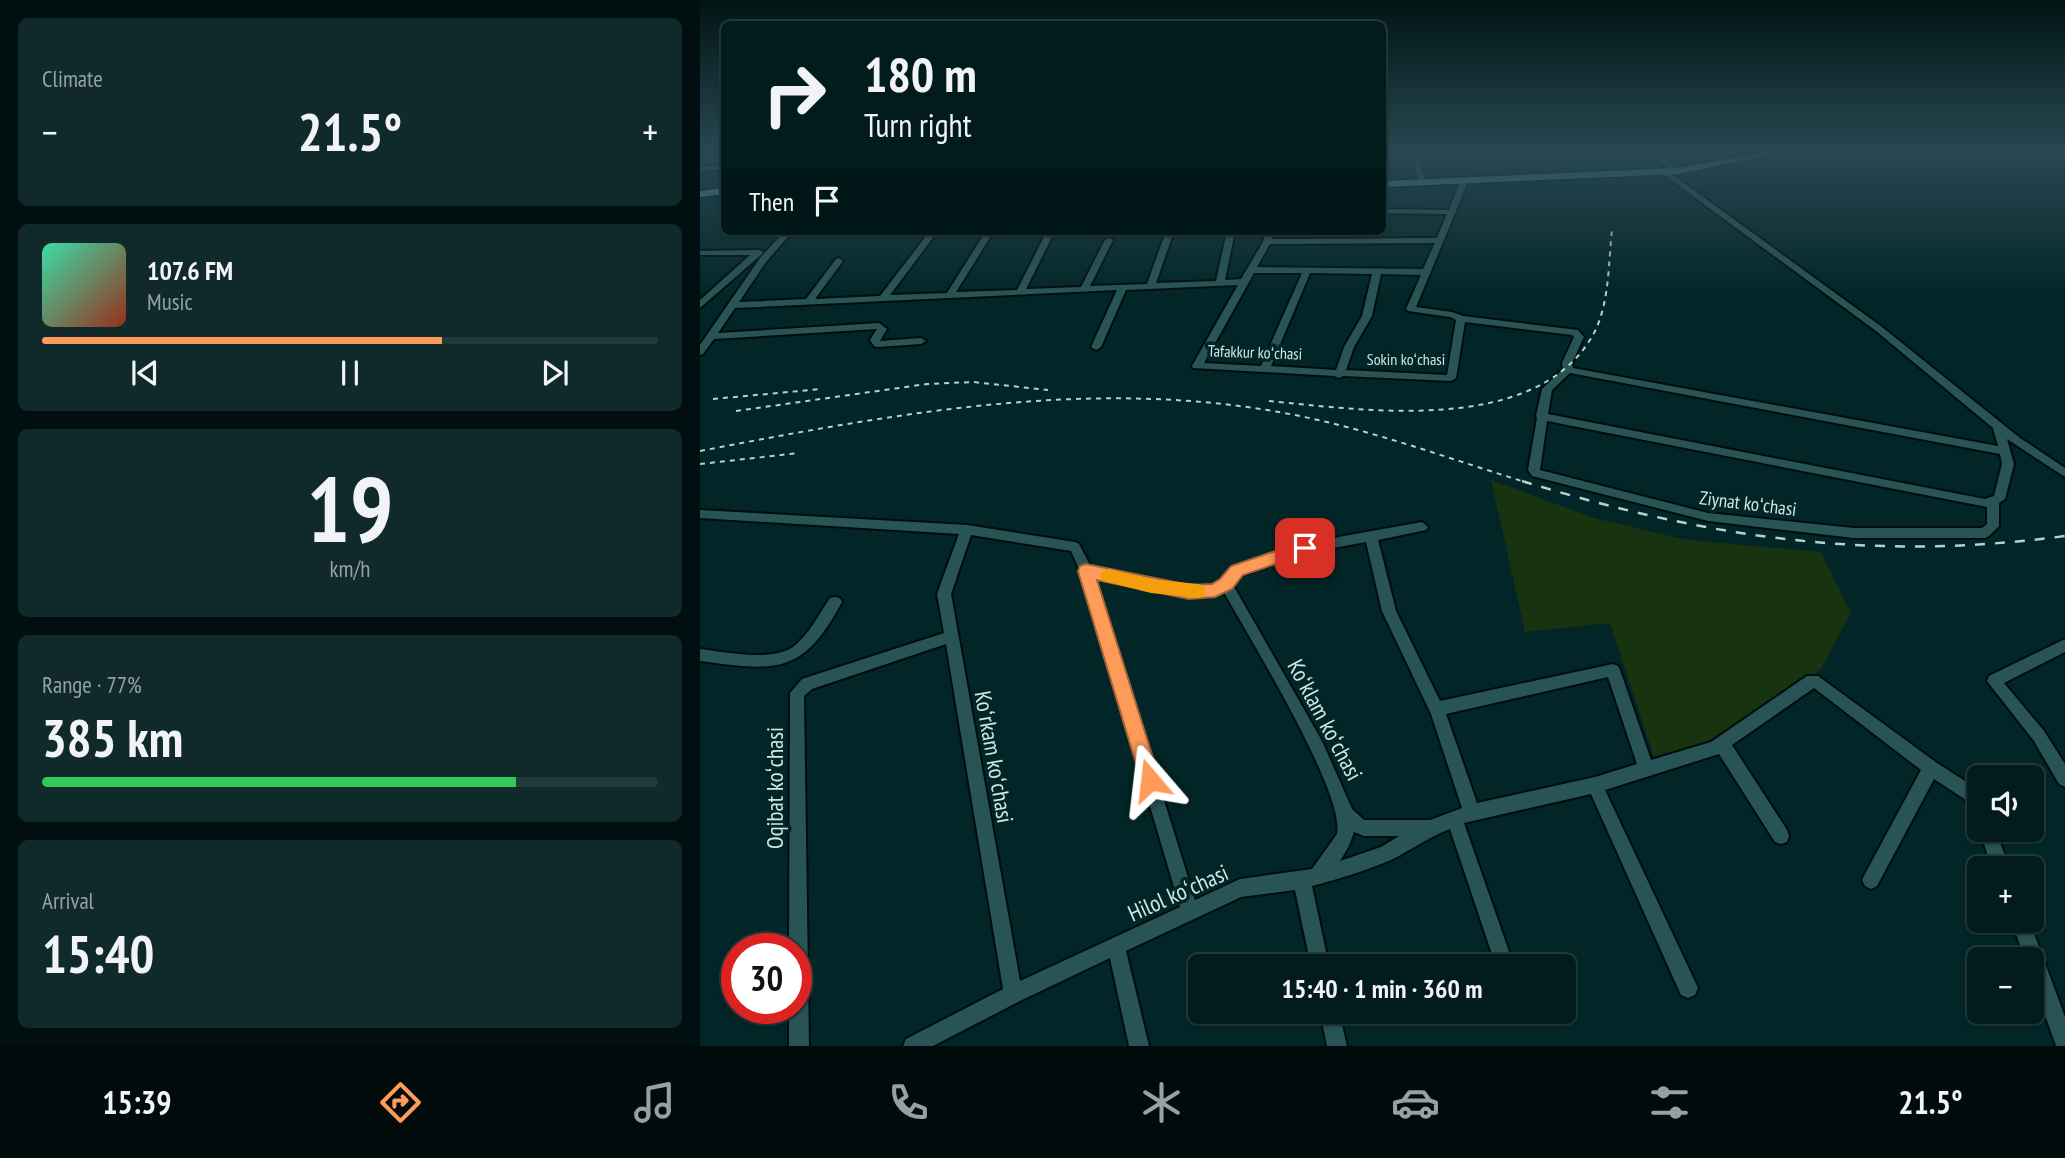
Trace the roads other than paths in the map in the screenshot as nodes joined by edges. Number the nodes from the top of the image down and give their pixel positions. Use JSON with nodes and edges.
{"nodes":[{"id":1,"x":1456,"y":200,"type":"edge"},
{"id":2,"x":1704,"y":200,"type":"edge"},
{"id":3,"x":1386,"y":211,"type":"edge"},
{"id":4,"x":1451,"y":212,"type":"junction"},
{"id":5,"x":785,"y":235,"type":"edge"},
{"id":6,"x":931,"y":235,"type":"edge"},
{"id":7,"x":988,"y":235,"type":"edge"},
{"id":8,"x":1169,"y":235,"type":"edge"},
{"id":9,"x":1230,"y":235,"type":"edge"},
{"id":10,"x":1269,"y":235,"type":"edge"},
{"id":11,"x":1048,"y":237,"type":"dead end"},
{"id":12,"x":1109,"y":240,"type":"dead end"},
{"id":13,"x":1440,"y":240,"type":"junction"},
{"id":14,"x":1267,"y":242,"type":"junction"},
{"id":15,"x":758,"y":252,"type":"junction"},
{"id":16,"x":769,"y":252,"type":"junction"},
{"id":17,"x":700,"y":253,"type":"edge"},
{"id":18,"x":839,"y":261,"type":"dead end"},
{"id":19,"x":1251,"y":270,"type":"junction"},
{"id":20,"x":1307,"y":271,"type":"junction"},
{"id":21,"x":1377,"y":271,"type":"junction"},
{"id":22,"x":1426,"y":272,"type":"junction"},
{"id":23,"x":1244,"y":282,"type":"junction"},
{"id":24,"x":1220,"y":283,"type":"junction"},
{"id":25,"x":1151,"y":286,"type":"junction"},
{"id":26,"x":1123,"y":287,"type":"junction"},
{"id":27,"x":1084,"y":289,"type":"junction"},
{"id":28,"x":1020,"y":292,"type":"junction"},
{"id":29,"x":950,"y":295,"type":"junction"},
{"id":30,"x":883,"y":298,"type":"junction"},
{"id":31,"x":808,"y":302,"type":"junction"},
{"id":32,"x":700,"y":304,"type":"edge"},
{"id":33,"x":732,"y":305,"type":"junction"},
{"id":34,"x":1461,"y":320,"type":"junction"},
{"id":35,"x":712,"y":336,"type":"junction"},
{"id":36,"x":921,"y":341,"type":"dead end"},
{"id":37,"x":1096,"y":346,"type":"dead end"},
{"id":38,"x":700,"y":352,"type":"edge"},
{"id":39,"x":1265,"y":368,"type":"junction"},
{"id":40,"x":1568,"y":370,"type":"junction"},
{"id":41,"x":1339,"y":375,"type":"junction"},
{"id":42,"x":1541,"y":416,"type":"junction"},
{"id":43,"x":1998,"y":427,"type":"junction"},
{"id":44,"x":2005,"y":451,"type":"junction"},
{"id":45,"x":2065,"y":473,"type":"edge"},
{"id":46,"x":1993,"y":503,"type":"junction"},
{"id":47,"x":700,"y":514,"type":"edge"},
{"id":48,"x":1422,"y":527,"type":"dead end"},
{"id":49,"x":967,"y":530,"type":"junction"},
{"id":50,"x":1371,"y":536,"type":"junction"},
{"id":51,"x":1086,"y":571,"type":"junction"},
{"id":52,"x":1226,"y":584,"type":"junction"},
{"id":53,"x":835,"y":602,"type":"dead end"},
{"id":54,"x":949,"y":637,"type":"junction"},
{"id":55,"x":2065,"y":645,"type":"edge"},
{"id":56,"x":700,"y":655,"type":"edge"},
{"id":57,"x":1436,"y":709,"type":"junction"},
{"id":58,"x":1722,"y":744,"type":"junction"},
{"id":59,"x":1931,"y":768,"type":"junction"},
{"id":60,"x":1647,"y":770,"type":"junction"},
{"id":61,"x":2065,"y":779,"type":"edge"},
{"id":62,"x":1595,"y":785,"type":"junction"},
{"id":63,"x":1967,"y":792,"type":"edge"},
{"id":64,"x":1472,"y":812,"type":"junction"},
{"id":65,"x":1347,"y":815,"type":"junction"},
{"id":66,"x":1455,"y":820,"type":"junction"},
{"id":67,"x":1431,"y":828,"type":"junction"},
{"id":68,"x":1781,"y":836,"type":"dead end"},
{"id":69,"x":1309,"y":878,"type":"junction"},
{"id":70,"x":1871,"y":880,"type":"dead end"},
{"id":71,"x":1190,"y":911,"type":"junction"},
{"id":72,"x":2025,"y":933,"type":"edge"},
{"id":73,"x":1116,"y":946,"type":"junction"},
{"id":74,"x":1318,"y":954,"type":"edge"},
{"id":75,"x":1501,"y":954,"type":"edge"},
{"id":76,"x":1688,"y":988,"type":"dead end"},
{"id":77,"x":1013,"y":994,"type":"junction"},
{"id":78,"x":1332,"y":1024,"type":"edge"},
{"id":79,"x":920,"y":1044,"type":"edge"},
{"id":80,"x":2065,"y":1044,"type":"edge"},
{"id":81,"x":799,"y":1046,"type":"edge"},
{"id":82,"x":1139,"y":1046,"type":"edge"},
{"id":83,"x":1337,"y":1046,"type":"edge"},
{"id":84,"x":2052,"y":1046,"type":"edge"}],
"edges":[{"from":1,"to":4,"type":"street"},
{"from":2,"to":43,"type":"street"},
{"from":3,"to":4,"type":"street"},
{"from":4,"to":13,"type":"street"},
{"from":5,"to":16,"type":"street"},
{"from":6,"to":30,"type":"street"},
{"from":7,"to":29,"type":"street"},
{"from":8,"to":25,"type":"street"},
{"from":9,"to":24,"type":"street"},
{"from":10,"to":14,"type":"street","name":"Tafakkur koʻchasi"},
{"from":11,"to":28,"type":"street"},
{"from":12,"to":27,"type":"street"},
{"from":13,"to":14,"type":"street"},
{"from":13,"to":22,"type":"street"},
{"from":14,"to":19,"type":"street","name":"Tafakkur koʻchasi"},
{"from":15,"to":16,"type":"street"},
{"from":15,"to":17,"type":"street"},
{"from":15,"to":32,"type":"street"},
{"from":16,"to":33,"type":"street"},
{"from":18,"to":31,"type":"street"},
{"from":19,"to":20,"type":"street"},
{"from":19,"to":23,"type":"street","name":"Tafakkur koʻchasi"},
{"from":20,"to":21,"type":"street"},
{"from":20,"to":39,"type":"street"},
{"from":21,"to":22,"type":"street"},
{"from":21,"to":41,"type":"street"},
{"from":22,"to":34,"type":"street"},
{"from":23,"to":24,"type":"street"},
{"from":23,"to":39,"type":"street","name":"Tafakkur koʻchasi"},
{"from":24,"to":25,"type":"street"},
{"from":25,"to":26,"type":"street"},
{"from":26,"to":27,"type":"street"},
{"from":26,"to":37,"type":"street"},
{"from":27,"to":28,"type":"street"},
{"from":28,"to":29,"type":"street"},
{"from":29,"to":30,"type":"street"},
{"from":30,"to":31,"type":"street"},
{"from":31,"to":33,"type":"street"},
{"from":33,"to":35,"type":"street"},
{"from":34,"to":40,"type":"street"},
{"from":34,"to":41,"type":"street","name":"Sokin koʻchasi"},
{"from":35,"to":36,"type":"street"},
{"from":35,"to":38,"type":"street"},
{"from":39,"to":41,"type":"street","name":"Tafakkur koʻchasi"},
{"from":40,"to":42,"type":"street","name":"Ziynat koʻchasi"},
{"from":40,"to":44,"type":"street"},
{"from":42,"to":46,"type":"street"},
{"from":42,"to":46,"type":"street","name":"Ziynat koʻchasi"},
{"from":43,"to":44,"type":"street","name":"Ziynat koʻchasi"},
{"from":43,"to":45,"type":"street"},
{"from":44,"to":46,"type":"street","name":"Ziynat koʻchasi"},
{"from":47,"to":49,"type":"street"},
{"from":48,"to":50,"type":"street"},
{"from":49,"to":51,"type":"street"},
{"from":49,"to":54,"type":"street","name":"Koʻrkam koʻchasi"},
{"from":50,"to":52,"type":"street"},
{"from":50,"to":57,"type":"street"},
{"from":51,"to":52,"type":"street"},
{"from":51,"to":71,"type":"street"},
{"from":52,"to":65,"type":"street","name":"Koʻklam koʻchasi"},
{"from":53,"to":56,"type":"street"},
{"from":54,"to":77,"type":"street","name":"Koʻrkam koʻchasi"},
{"from":54,"to":81,"type":"street","name":"Oqibat koʻchasi"},
{"from":55,"to":61,"type":"street"},
{"from":57,"to":60,"type":"street"},
{"from":57,"to":64,"type":"street"},
{"from":58,"to":59,"type":"street","name":"Hilol koʻchasi"},
{"from":58,"to":60,"type":"street","name":"Hilol koʻchasi"},
{"from":58,"to":68,"type":"street"},
{"from":59,"to":63,"type":"street"},
{"from":59,"to":70,"type":"street"},
{"from":60,"to":62,"type":"street","name":"Hilol koʻchasi"},
{"from":62,"to":64,"type":"street","name":"Hilol koʻchasi"},
{"from":62,"to":76,"type":"street"},
{"from":64,"to":66,"type":"street","name":"Hilol koʻchasi"},
{"from":65,"to":67,"type":"street"},
{"from":65,"to":69,"type":"street"},
{"from":66,"to":67,"type":"street","name":"Hilol koʻchasi"},
{"from":66,"to":75,"type":"street"},
{"from":67,"to":69,"type":"street","name":"Hilol koʻchasi"},
{"from":69,"to":71,"type":"street","name":"Hilol koʻchasi"},
{"from":69,"to":74,"type":"street"},
{"from":71,"to":73,"type":"street","name":"Hilol koʻchasi"},
{"from":72,"to":80,"type":"street"},
{"from":73,"to":77,"type":"street","name":"Hilol koʻchasi"},
{"from":73,"to":82,"type":"street"},
{"from":77,"to":79,"type":"street","name":"Hilol koʻchasi"},
{"from":78,"to":83,"type":"street"},
{"from":80,"to":84,"type":"street"}]}
